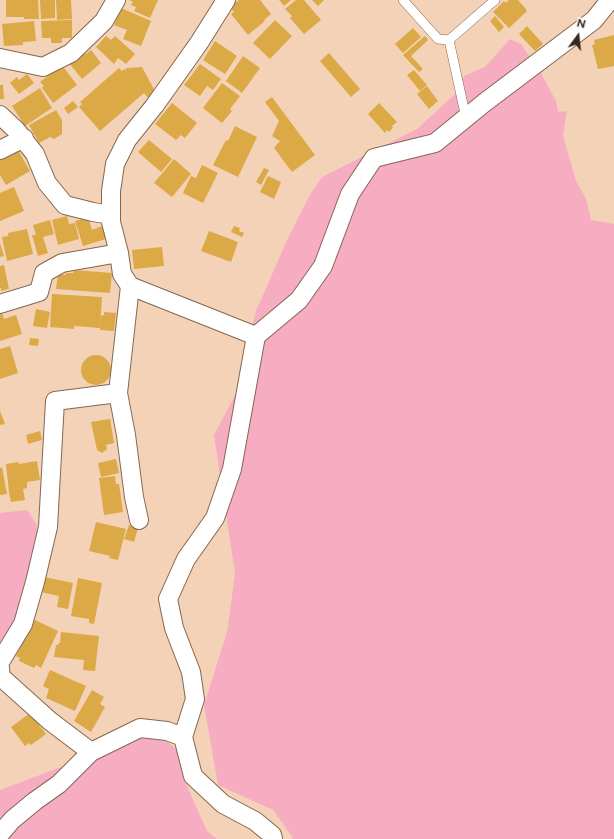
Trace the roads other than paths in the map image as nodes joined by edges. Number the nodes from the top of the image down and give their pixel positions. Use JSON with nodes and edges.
{"nodes":[{"id":1,"x":116,"y":0,"type":"edge"},
{"id":2,"x":226,"y":0,"type":"edge"},
{"id":3,"x":403,"y":0,"type":"edge"},
{"id":4,"x":495,"y":0,"type":"edge"},
{"id":5,"x":610,"y":0,"type":"edge"},
{"id":6,"x":449,"y":40,"type":"junction"},
{"id":7,"x":0,"y":58,"type":"edge"},
{"id":8,"x":0,"y":115,"type":"edge"},
{"id":9,"x":466,"y":118,"type":"junction"},
{"id":10,"x":24,"y":138,"type":"junction"},
{"id":11,"x":0,"y":150,"type":"edge"},
{"id":12,"x":111,"y":215,"type":"junction"},
{"id":13,"x":119,"y":253,"type":"junction"},
{"id":14,"x":130,"y":286,"type":"junction"},
{"id":15,"x":0,"y":304,"type":"edge"},
{"id":16,"x":256,"y":336,"type":"junction"},
{"id":17,"x":118,"y":394,"type":"junction"},
{"id":18,"x":139,"y":520,"type":"dead end"},
{"id":19,"x":0,"y":662,"type":"edge"},
{"id":20,"x":0,"y":668,"type":"edge"},
{"id":21,"x":183,"y":737,"type":"junction"},
{"id":22,"x":91,"y":752,"type":"junction"},
{"id":23,"x":0,"y":834,"type":"edge"},
{"id":24,"x":273,"y":839,"type":"edge"}],
"edges":[{"from":1,"to":7,"type":"street"},
{"from":2,"to":12,"type":"street"},
{"from":3,"to":6,"type":"lane"},
{"from":4,"to":6,"type":"lane"},
{"from":5,"to":9,"type":"street"},
{"from":6,"to":9,"type":"lane"},
{"from":8,"to":10,"type":"street"},
{"from":9,"to":16,"type":"street"},
{"from":10,"to":11,"type":"street"},
{"from":10,"to":12,"type":"street"},
{"from":12,"to":13,"type":"street"},
{"from":13,"to":14,"type":"street"},
{"from":13,"to":15,"type":"street"},
{"from":14,"to":16,"type":"street"},
{"from":14,"to":17,"type":"street"},
{"from":16,"to":21,"type":"street"},
{"from":17,"to":18,"type":"street"},
{"from":17,"to":19,"type":"street"},
{"from":20,"to":22,"type":"street"},
{"from":21,"to":22,"type":"street"},
{"from":21,"to":24,"type":"street"},
{"from":22,"to":23,"type":"street"}]}
